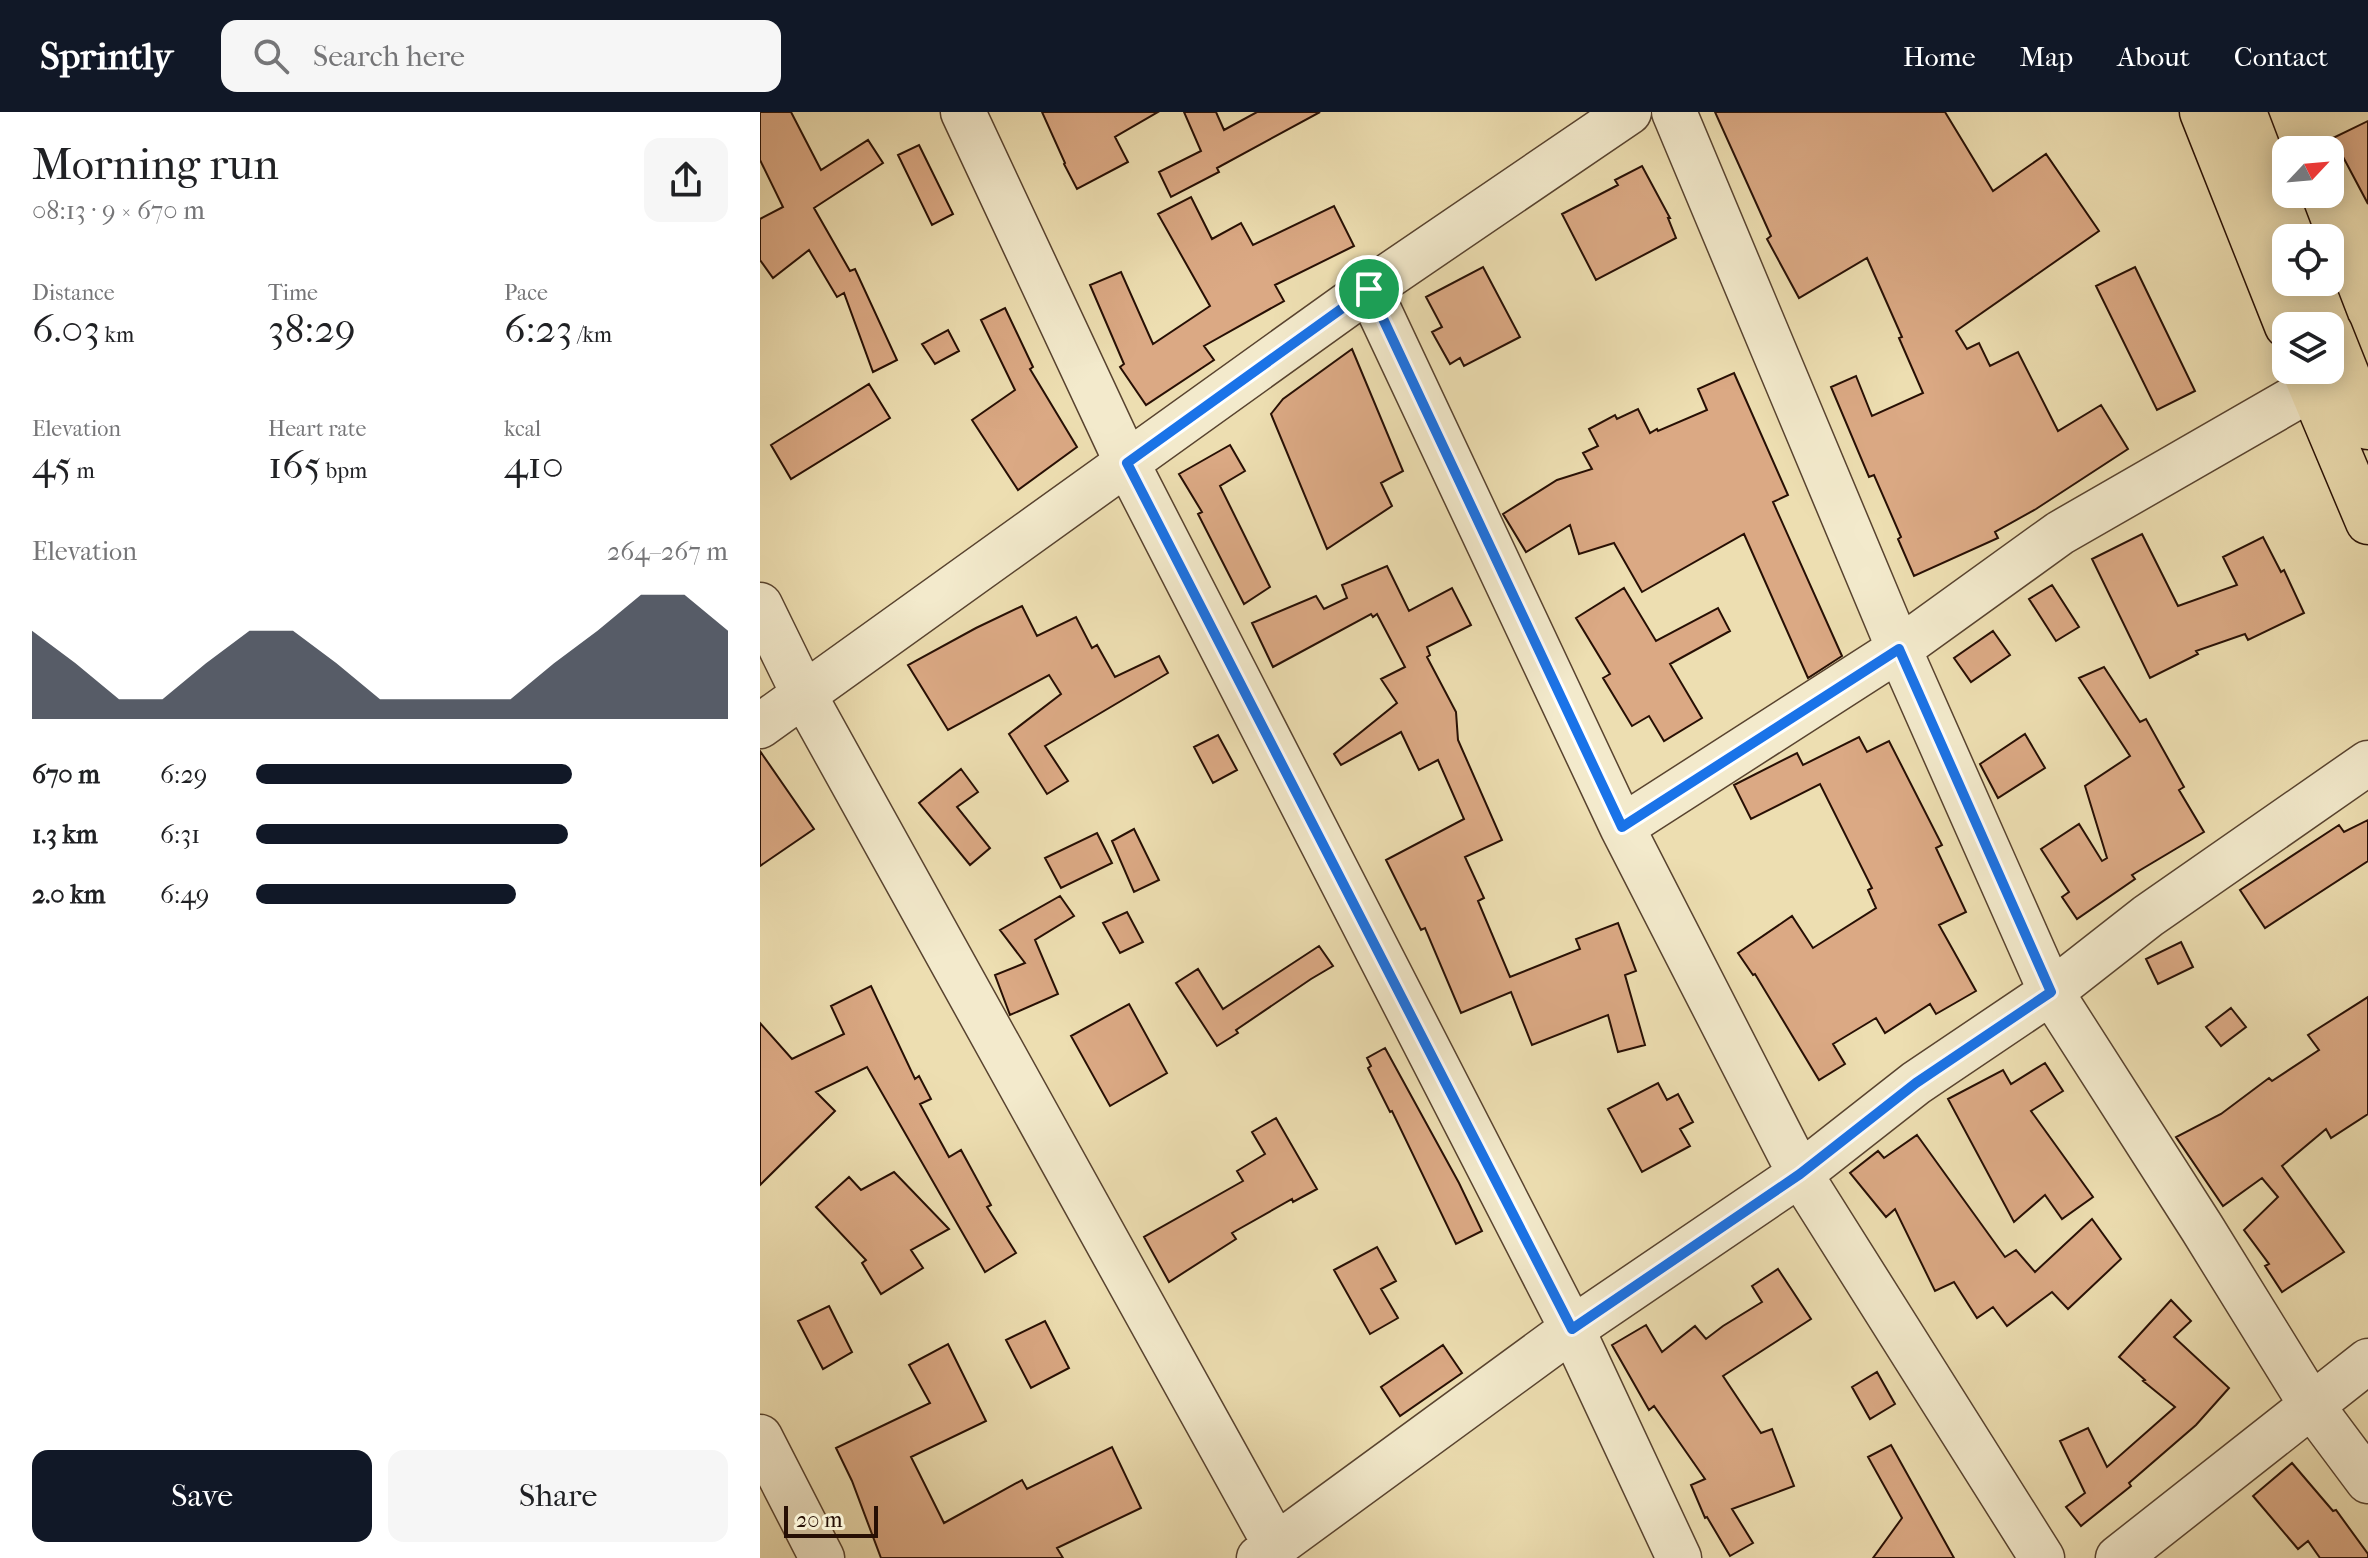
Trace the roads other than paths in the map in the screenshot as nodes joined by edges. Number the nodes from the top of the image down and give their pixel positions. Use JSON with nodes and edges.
{"nodes":[{"id":1,"x":1629,"y":112,"type":"edge"},
{"id":2,"x":1674,"y":112,"type":"edge"},
{"id":3,"x":2202,"y":112,"type":"edge"},
{"id":4,"x":2244,"y":112,"type":"edge"},
{"id":5,"x":968,"y":114,"type":"edge"},
{"id":6,"x":2287,"y":224,"type":"edge"},
{"id":7,"x":1369,"y":289,"type":"junction"},
{"id":8,"x":2281,"y":312,"type":"edge"},
{"id":9,"x":2344,"y":367,"type":"edge"},
{"id":10,"x":2300,"y":384,"type":"edge"},
{"id":11,"x":2310,"y":384,"type":"edge"},
{"id":12,"x":2368,"y":427,"type":"edge"},
{"id":13,"x":1127,"y":463,"type":"junction"},
{"id":14,"x":2368,"y":522,"type":"edge"},
{"id":15,"x":760,"y":605,"type":"edge"},
{"id":16,"x":1899,"y":649,"type":"junction"},
{"id":17,"x":804,"y":695,"type":"junction"},
{"id":18,"x":760,"y":726,"type":"edge"},
{"id":19,"x":2368,"y":763,"type":"edge"},
{"id":20,"x":1622,"y":827,"type":"junction"},
{"id":21,"x":2051,"y":992,"type":"junction"},
{"id":22,"x":1800,"y":1174,"type":"junction"},
{"id":23,"x":1572,"y":1329,"type":"junction"},
{"id":24,"x":2368,"y":1361,"type":"edge"},
{"id":25,"x":2312,"y":1406,"type":"junction"},
{"id":26,"x":760,"y":1437,"type":"edge"},
{"id":27,"x":2368,"y":1481,"type":"edge"},
{"id":28,"x":1268,"y":1552,"type":"edge"},
{"id":29,"x":822,"y":1558,"type":"edge"},
{"id":30,"x":1679,"y":1558,"type":"edge"},
{"id":31,"x":2042,"y":1558,"type":"edge"},
{"id":32,"x":2118,"y":1558,"type":"edge"}],
"edges":[{"from":1,"to":7,"type":"street"},
{"from":2,"to":16,"type":"street"},
{"from":3,"to":8,"type":"main road"},
{"from":4,"to":6,"type":"main road"},
{"from":5,"to":13,"type":"street"},
{"from":7,"to":13,"type":"street"},
{"from":7,"to":20,"type":"street"},
{"from":9,"to":12,"type":"main road"},
{"from":10,"to":16,"type":"street"},
{"from":11,"to":14,"type":"main road"},
{"from":13,"to":17,"type":"street"},
{"from":13,"to":23,"type":"street"},
{"from":15,"to":17,"type":"street"},
{"from":16,"to":20,"type":"street"},
{"from":16,"to":21,"type":"street"},
{"from":17,"to":18,"type":"street"},
{"from":17,"to":28,"type":"street"},
{"from":19,"to":21,"type":"street"},
{"from":20,"to":22,"type":"street"},
{"from":21,"to":22,"type":"street"},
{"from":21,"to":25,"type":"street"},
{"from":22,"to":23,"type":"street"},
{"from":22,"to":31,"type":"street"},
{"from":23,"to":28,"type":"street"},
{"from":23,"to":30,"type":"street"},
{"from":24,"to":25,"type":"street"},
{"from":25,"to":27,"type":"street"},
{"from":25,"to":32,"type":"street"},
{"from":26,"to":29,"type":"street"}]}
